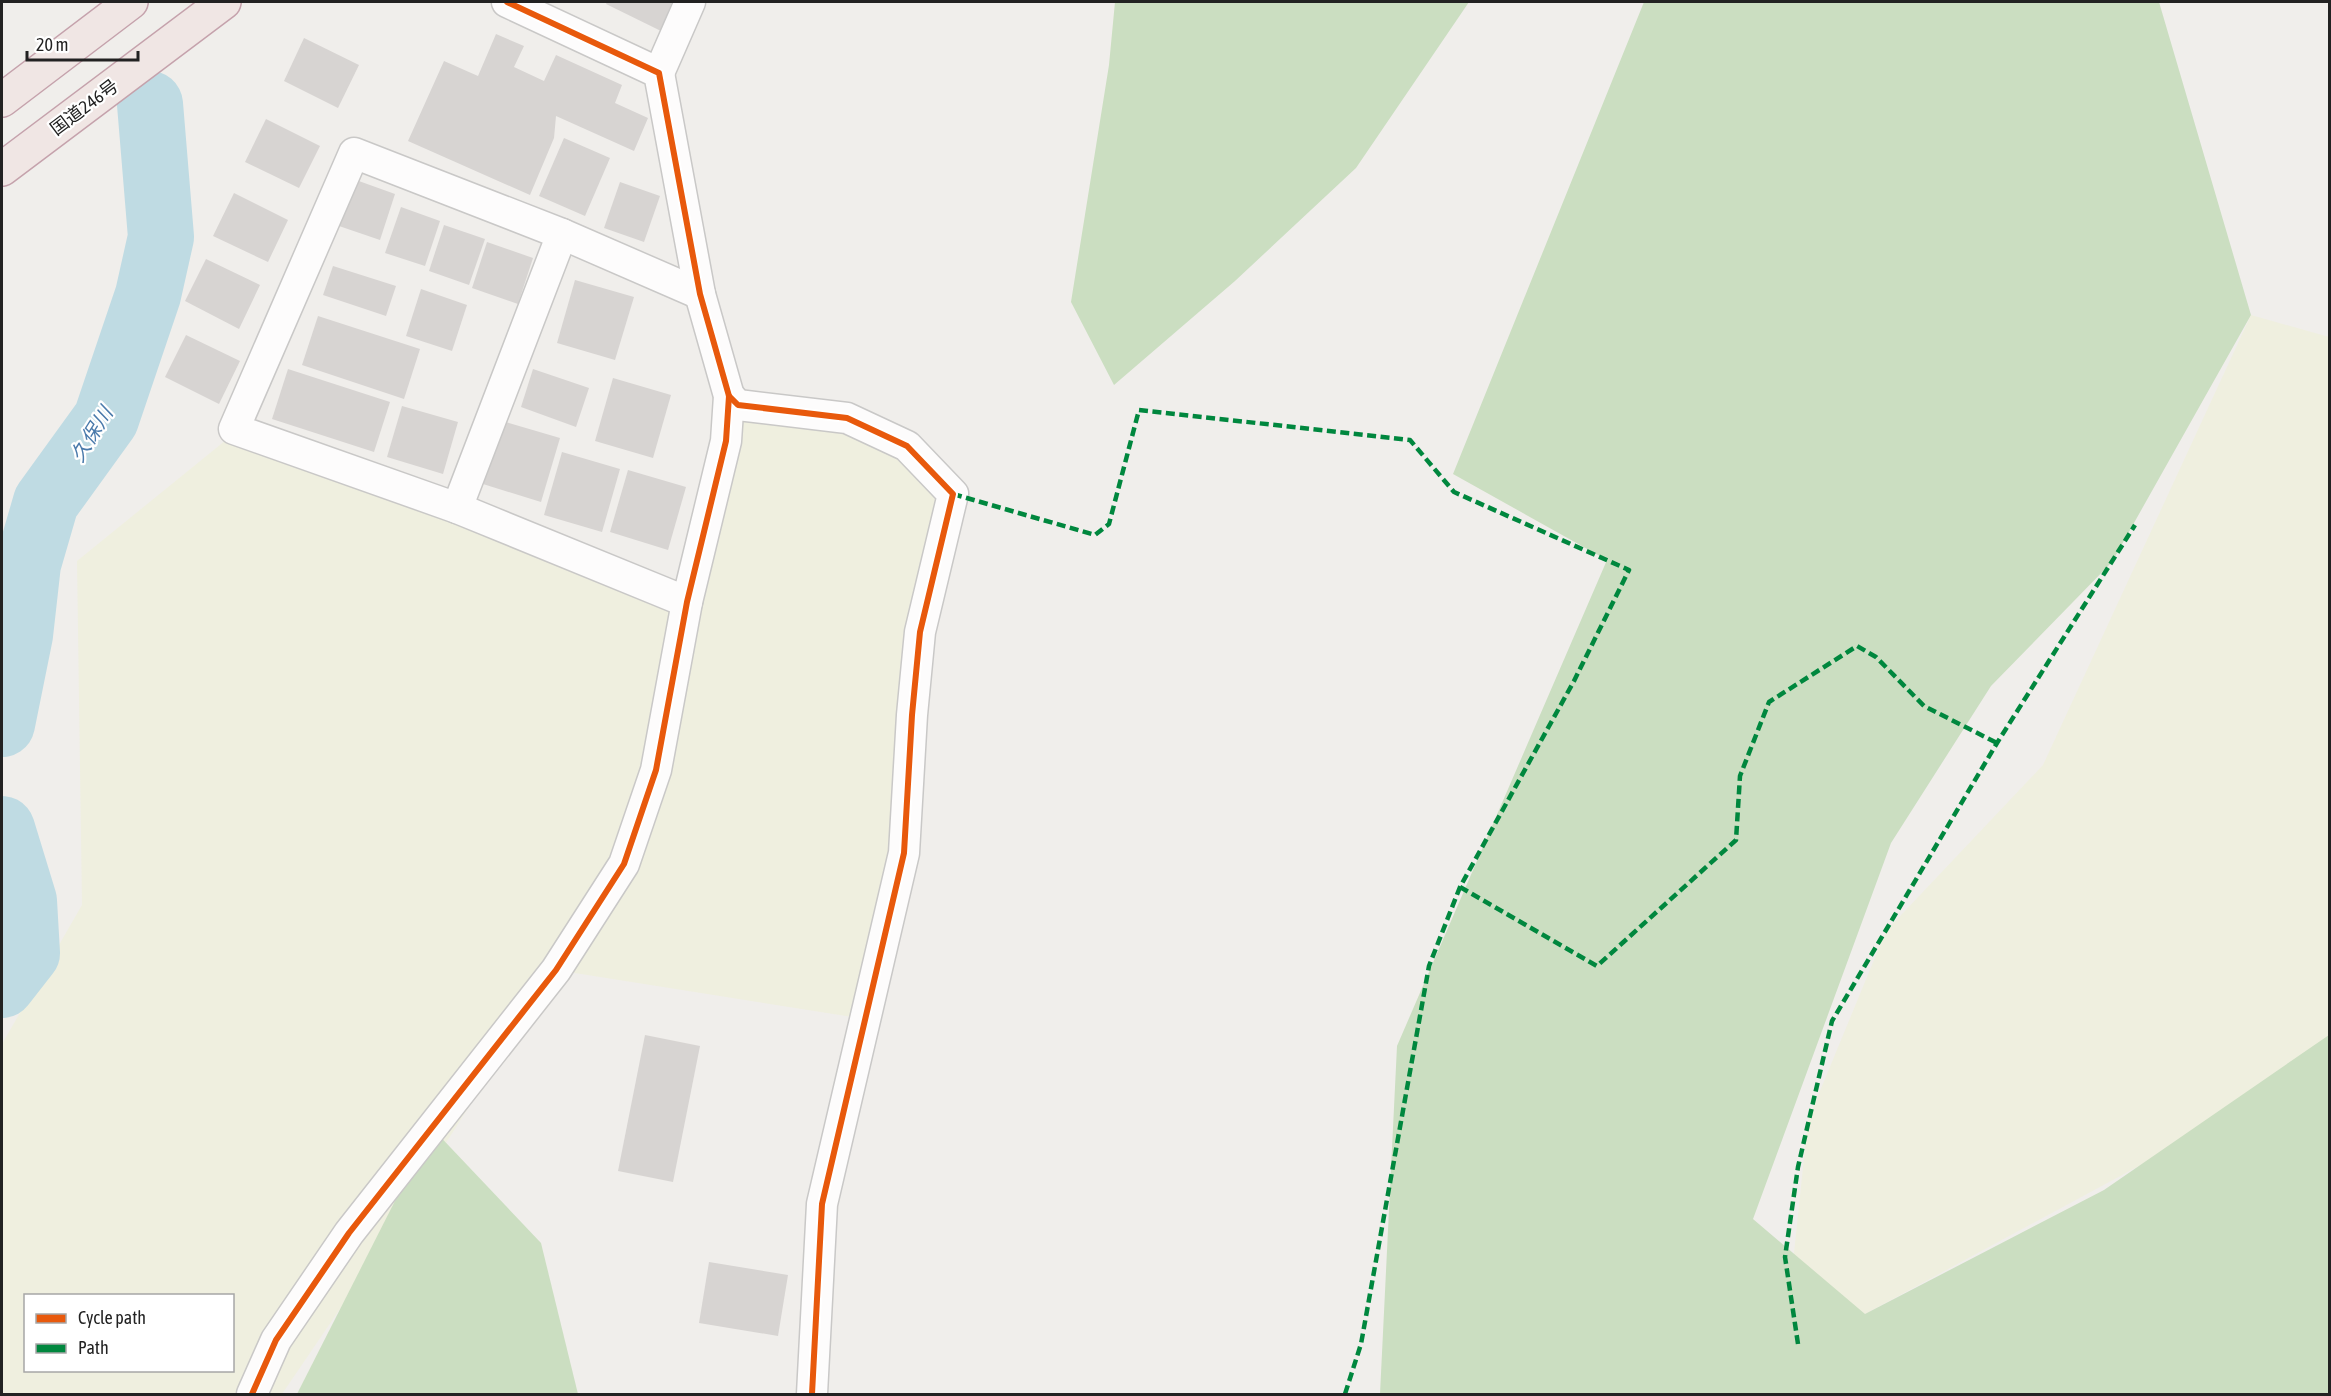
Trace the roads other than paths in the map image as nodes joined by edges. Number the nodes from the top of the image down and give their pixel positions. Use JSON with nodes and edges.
{"nodes":[{"id":1,"x":131,"y":2,"type":"edge"},
{"id":2,"x":224,"y":2,"type":"edge"},
{"id":3,"x":507,"y":2,"type":"edge"},
{"id":4,"x":690,"y":2,"type":"edge"},
{"id":5,"x":659,"y":73,"type":"junction"},
{"id":6,"x":2,"y":100,"type":"edge"},
{"id":7,"x":2,"y":169,"type":"edge"},
{"id":8,"x":562,"y":234,"type":"junction"},
{"id":9,"x":700,"y":294,"type":"junction"},
{"id":10,"x":729,"y":396,"type":"junction"},
{"id":11,"x":457,"y":508,"type":"junction"},
{"id":12,"x":687,"y":602,"type":"junction"},
{"id":13,"x":252,"y":1395,"type":"edge"},
{"id":14,"x":812,"y":1395,"type":"edge"}],
"edges":[{"from":1,"to":6,"type":"highway"},
{"from":2,"to":7,"type":"highway","name":"国道246号"},
{"from":3,"to":5,"type":"street"},
{"from":4,"to":5,"type":"street"},
{"from":5,"to":9,"type":"street"},
{"from":8,"to":9,"type":"street"},
{"from":8,"to":11,"type":"street"},
{"from":8,"to":11,"type":"street"},
{"from":9,"to":10,"type":"street"},
{"from":10,"to":12,"type":"street"},
{"from":10,"to":14,"type":"street"},
{"from":11,"to":12,"type":"street"},
{"from":12,"to":13,"type":"street"}]}
